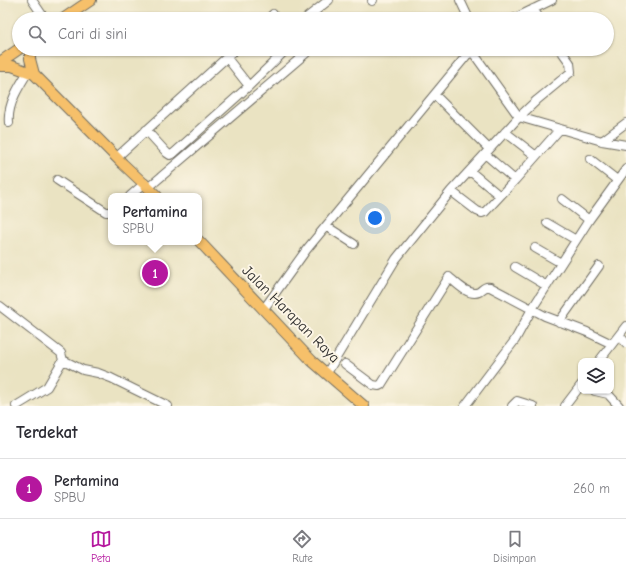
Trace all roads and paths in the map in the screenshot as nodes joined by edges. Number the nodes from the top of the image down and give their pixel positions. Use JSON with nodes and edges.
{"nodes":[{"id":1,"x":32,"y":0,"type":"edge"},
{"id":2,"x":91,"y":0,"type":"edge"},
{"id":3,"x":329,"y":0,"type":"edge"},
{"id":4,"x":460,"y":0,"type":"edge"},
{"id":5,"x":552,"y":0,"type":"edge"},
{"id":6,"x":533,"y":9,"type":"junction"},
{"id":7,"x":40,"y":12,"type":"edge"},
{"id":8,"x":73,"y":12,"type":"edge"},
{"id":9,"x":314,"y":12,"type":"edge"},
{"id":10,"x":466,"y":12,"type":"edge"},
{"id":11,"x":527,"y":12,"type":"edge"},
{"id":12,"x":535,"y":12,"type":"edge"},
{"id":13,"x":12,"y":54,"type":"edge"},
{"id":14,"x":30,"y":56,"type":"edge"},
{"id":15,"x":280,"y":56,"type":"edge"},
{"id":16,"x":303,"y":56,"type":"edge"},
{"id":17,"x":466,"y":56,"type":"edge"},
{"id":18,"x":475,"y":56,"type":"edge"},
{"id":19,"x":565,"y":56,"type":"edge"},
{"id":20,"x":227,"y":58,"type":"joint"},
{"id":21,"x":0,"y":62,"type":"edge"},
{"id":22,"x":0,"y":66,"type":"edge"},
{"id":23,"x":31,"y":72,"type":"junction"},
{"id":24,"x":249,"y":86,"type":"junction"},
{"id":25,"x":435,"y":95,"type":"junction"},
{"id":26,"x":519,"y":117,"type":"junction"},
{"id":27,"x":626,"y":123,"type":"edge"},
{"id":28,"x":9,"y":124,"type":"dead end"},
{"id":29,"x":560,"y":129,"type":"junction"},
{"id":30,"x":146,"y":130,"type":"junction"},
{"id":31,"x":505,"y":132,"type":"junction"},
{"id":32,"x":602,"y":141,"type":"junction"},
{"id":33,"x":626,"y":145,"type":"edge"},
{"id":34,"x":487,"y":152,"type":"junction"},
{"id":35,"x":536,"y":156,"type":"junction"},
{"id":36,"x":117,"y":157,"type":"junction"},
{"id":37,"x":590,"y":159,"type":"dead end"},
{"id":38,"x":626,"y":169,"type":"edge"},
{"id":39,"x":470,"y":171,"type":"junction"},
{"id":40,"x":57,"y":180,"type":"dead end"},
{"id":41,"x":515,"y":180,"type":"junction"},
{"id":42,"x":617,"y":180,"type":"junction"},
{"id":43,"x":147,"y":185,"type":"junction"},
{"id":44,"x":451,"y":191,"type":"junction"},
{"id":45,"x":135,"y":193,"type":"edge"},
{"id":46,"x":154,"y":193,"type":"edge"},
{"id":47,"x":500,"y":196,"type":"junction"},
{"id":48,"x":562,"y":199,"type":"dead end"},
{"id":49,"x":108,"y":212,"type":"edge"},
{"id":50,"x":589,"y":220,"type":"junction"},
{"id":51,"x":547,"y":223,"type":"dead end"},
{"id":52,"x":326,"y":226,"type":"junction"},
{"id":53,"x":576,"y":240,"type":"junction"},
{"id":54,"x":202,"y":244,"type":"edge"},
{"id":55,"x":354,"y":244,"type":"dead end"},
{"id":56,"x":535,"y":248,"type":"dead end"},
{"id":57,"x":561,"y":263,"type":"junction"},
{"id":58,"x":599,"y":266,"type":"dead end"},
{"id":59,"x":515,"y":267,"type":"dead end"},
{"id":60,"x":547,"y":286,"type":"junction"},
{"id":61,"x":0,"y":306,"type":"edge"},
{"id":62,"x":532,"y":309,"type":"junction"},
{"id":63,"x":263,"y":310,"type":"junction"},
{"id":64,"x":559,"y":322,"type":"junction"},
{"id":65,"x":626,"y":326,"type":"edge"},
{"id":66,"x":619,"y":335,"type":"junction"},
{"id":67,"x":626,"y":343,"type":"edge"},
{"id":68,"x":612,"y":344,"type":"junction"},
{"id":69,"x":601,"y":358,"type":"edge"},
{"id":70,"x":63,"y":360,"type":"junction"},
{"id":71,"x":345,"y":364,"type":"dead end"},
{"id":72,"x":328,"y":373,"type":"junction"},
{"id":73,"x":578,"y":389,"type":"edge"},
{"id":74,"x":608,"y":394,"type":"edge"},
{"id":75,"x":16,"y":406,"type":"edge"},
{"id":76,"x":168,"y":406,"type":"edge"},
{"id":77,"x":364,"y":406,"type":"edge"},
{"id":78,"x":465,"y":406,"type":"edge"},
{"id":79,"x":512,"y":406,"type":"edge"},
{"id":80,"x":533,"y":406,"type":"edge"},
{"id":81,"x":565,"y":406,"type":"edge"},
{"id":82,"x":620,"y":406,"type":"edge"}],
"edges":[{"from":1,"to":7,"type":"street"},
{"from":2,"to":8,"type":"main road"},
{"from":3,"to":9,"type":"street"},
{"from":4,"to":10,"type":"street"},
{"from":5,"to":6,"type":"street"},
{"from":6,"to":11,"type":"street"},
{"from":6,"to":12,"type":"street"},
{"from":13,"to":21,"type":"main road"},
{"from":14,"to":23,"type":"main road"},
{"from":15,"to":24,"type":"street"},
{"from":16,"to":43,"type":"street"},
{"from":17,"to":25,"type":"street"},
{"from":18,"to":26,"type":"street"},
{"from":19,"to":26,"type":"street"},
{"from":20,"to":24,"type":"street"},
{"from":20,"to":30,"type":"street"},
{"from":22,"to":23,"type":"main road"},
{"from":23,"to":28,"type":"street"},
{"from":23,"to":36,"type":"main road"},
{"from":24,"to":30,"type":"street"},
{"from":25,"to":34,"type":"street"},
{"from":25,"to":52,"type":"street"},
{"from":26,"to":29,"type":"street"},
{"from":26,"to":31,"type":"street"},
{"from":27,"to":32,"type":"street"},
{"from":29,"to":32,"type":"street"},
{"from":29,"to":35,"type":"street"},
{"from":30,"to":36,"type":"street"},
{"from":31,"to":34,"type":"street"},
{"from":31,"to":35,"type":"street"},
{"from":32,"to":33,"type":"street"},
{"from":34,"to":39,"type":"street"},
{"from":34,"to":41,"type":"street"},
{"from":35,"to":41,"type":"street"},
{"from":36,"to":43,"type":"main road"},
{"from":37,"to":42,"type":"street"},
{"from":38,"to":42,"type":"street"},
{"from":39,"to":44,"type":"street"},
{"from":39,"to":47,"type":"street"},
{"from":40,"to":49,"type":"street"},
{"from":41,"to":47,"type":"street"},
{"from":42,"to":50,"type":"street"},
{"from":43,"to":45,"type":"street"},
{"from":43,"to":46,"type":"main road"},
{"from":44,"to":47,"type":"street"},
{"from":44,"to":72,"type":"street"},
{"from":48,"to":50,"type":"street"},
{"from":50,"to":53,"type":"street"},
{"from":51,"to":53,"type":"street"},
{"from":52,"to":55,"type":"street"},
{"from":52,"to":63,"type":"street"},
{"from":53,"to":57,"type":"street"},
{"from":54,"to":63,"type":"main road","name":"Jalan Harapan Raya"},
{"from":56,"to":57,"type":"street"},
{"from":57,"to":60,"type":"street"},
{"from":58,"to":64,"type":"street"},
{"from":59,"to":60,"type":"street"},
{"from":60,"to":62,"type":"street"},
{"from":61,"to":70,"type":"street"},
{"from":62,"to":64,"type":"street"},
{"from":62,"to":71,"type":"street"},
{"from":62,"to":78,"type":"street"},
{"from":63,"to":72,"type":"main road","name":"Jalan Harapan Raya"},
{"from":64,"to":68,"type":"street"},
{"from":65,"to":66,"type":"street"},
{"from":66,"to":67,"type":"street"},
{"from":66,"to":68,"type":"street"},
{"from":68,"to":69,"type":"street"},
{"from":70,"to":75,"type":"street"},
{"from":70,"to":76,"type":"street"},
{"from":72,"to":77,"type":"main road","name":"Jalan Harapan Raya"},
{"from":73,"to":81,"type":"street"},
{"from":74,"to":82,"type":"street"},
{"from":79,"to":80,"type":"street"}]}
